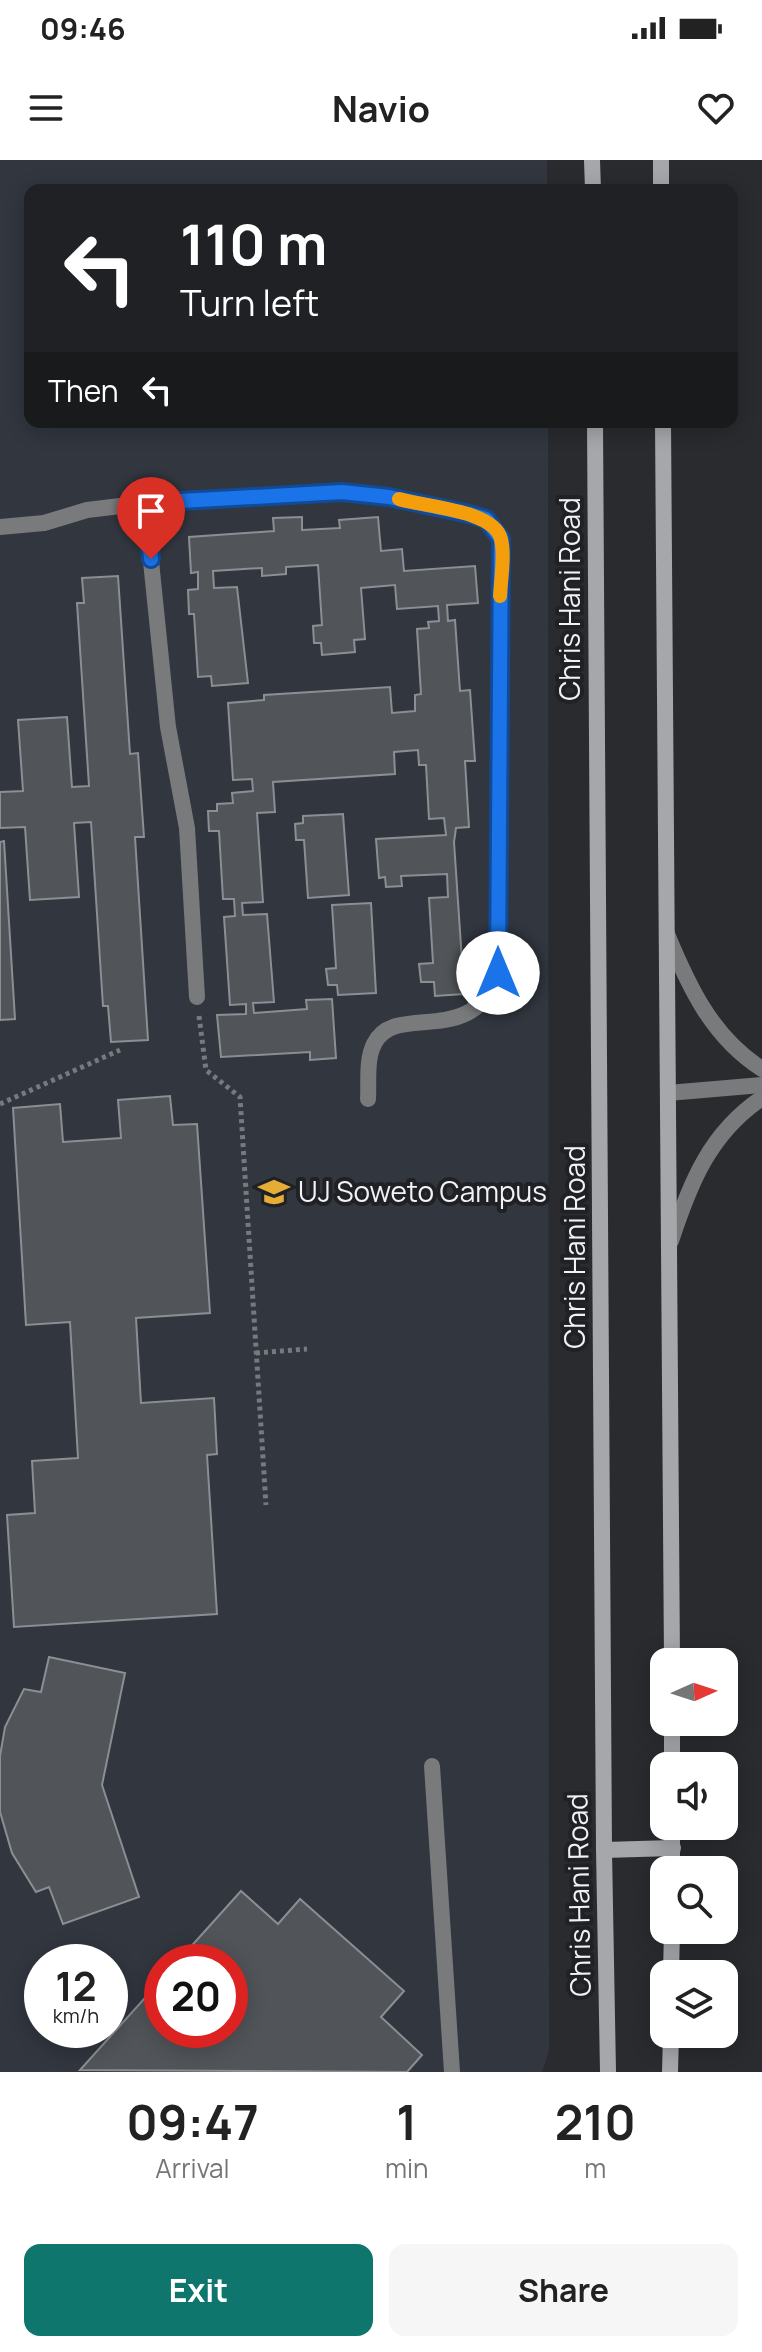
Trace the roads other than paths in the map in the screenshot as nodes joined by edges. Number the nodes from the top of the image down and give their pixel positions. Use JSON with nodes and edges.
{"nodes":[{"id":1,"x":592,"y":160,"type":"edge"},
{"id":2,"x":661,"y":160,"type":"edge"},
{"id":3,"x":593,"y":184,"type":"edge"},
{"id":4,"x":661,"y":184,"type":"edge"},
{"id":5,"x":595,"y":428,"type":"edge"},
{"id":6,"x":663,"y":428,"type":"edge"},
{"id":7,"x":145,"y":503,"type":"junction"},
{"id":8,"x":0,"y":527,"type":"edge"},
{"id":9,"x":667,"y":932,"type":"junction"},
{"id":10,"x":197,"y":997,"type":"road end"},
{"id":11,"x":762,"y":1069,"type":"edge"},
{"id":12,"x":762,"y":1085,"type":"edge"},
{"id":13,"x":668,"y":1093,"type":"junction"},
{"id":14,"x":762,"y":1098,"type":"edge"},
{"id":15,"x":368,"y":1099,"type":"dead end"},
{"id":16,"x":669,"y":1247,"type":"junction"},
{"id":17,"x":672,"y":1648,"type":"edge"},
{"id":18,"x":432,"y":1766,"type":"dead end"},
{"id":19,"x":673,"y":1840,"type":"edge"},
{"id":20,"x":673,"y":1848,"type":"junction"},
{"id":21,"x":604,"y":1850,"type":"junction"},
{"id":22,"x":673,"y":1856,"type":"edge"},
{"id":23,"x":671,"y":2048,"type":"edge"},
{"id":24,"x":452,"y":2072,"type":"edge"},
{"id":25,"x":608,"y":2072,"type":"edge"},
{"id":26,"x":670,"y":2072,"type":"edge"}],
"edges":[{"from":1,"to":3,"type":"main road"},
{"from":2,"to":4,"type":"main road"},
{"from":5,"to":21,"type":"main road","name":"Chris Hani Road"},
{"from":6,"to":9,"type":"main road"},
{"from":7,"to":8,"type":"lane"},
{"from":7,"to":10,"type":"lane"},
{"from":7,"to":15,"type":"lane"},
{"from":9,"to":11,"type":"lane"},
{"from":9,"to":13,"type":"main road"},
{"from":12,"to":13,"type":"lane"},
{"from":13,"to":16,"type":"main road"},
{"from":14,"to":16,"type":"lane"},
{"from":16,"to":17,"type":"main road"},
{"from":18,"to":24,"type":"lane"},
{"from":19,"to":20,"type":"main road"},
{"from":20,"to":21,"type":"main road"},
{"from":20,"to":22,"type":"main road"},
{"from":21,"to":25,"type":"main road","name":"Chris Hani Road"},
{"from":23,"to":26,"type":"main road"}]}
